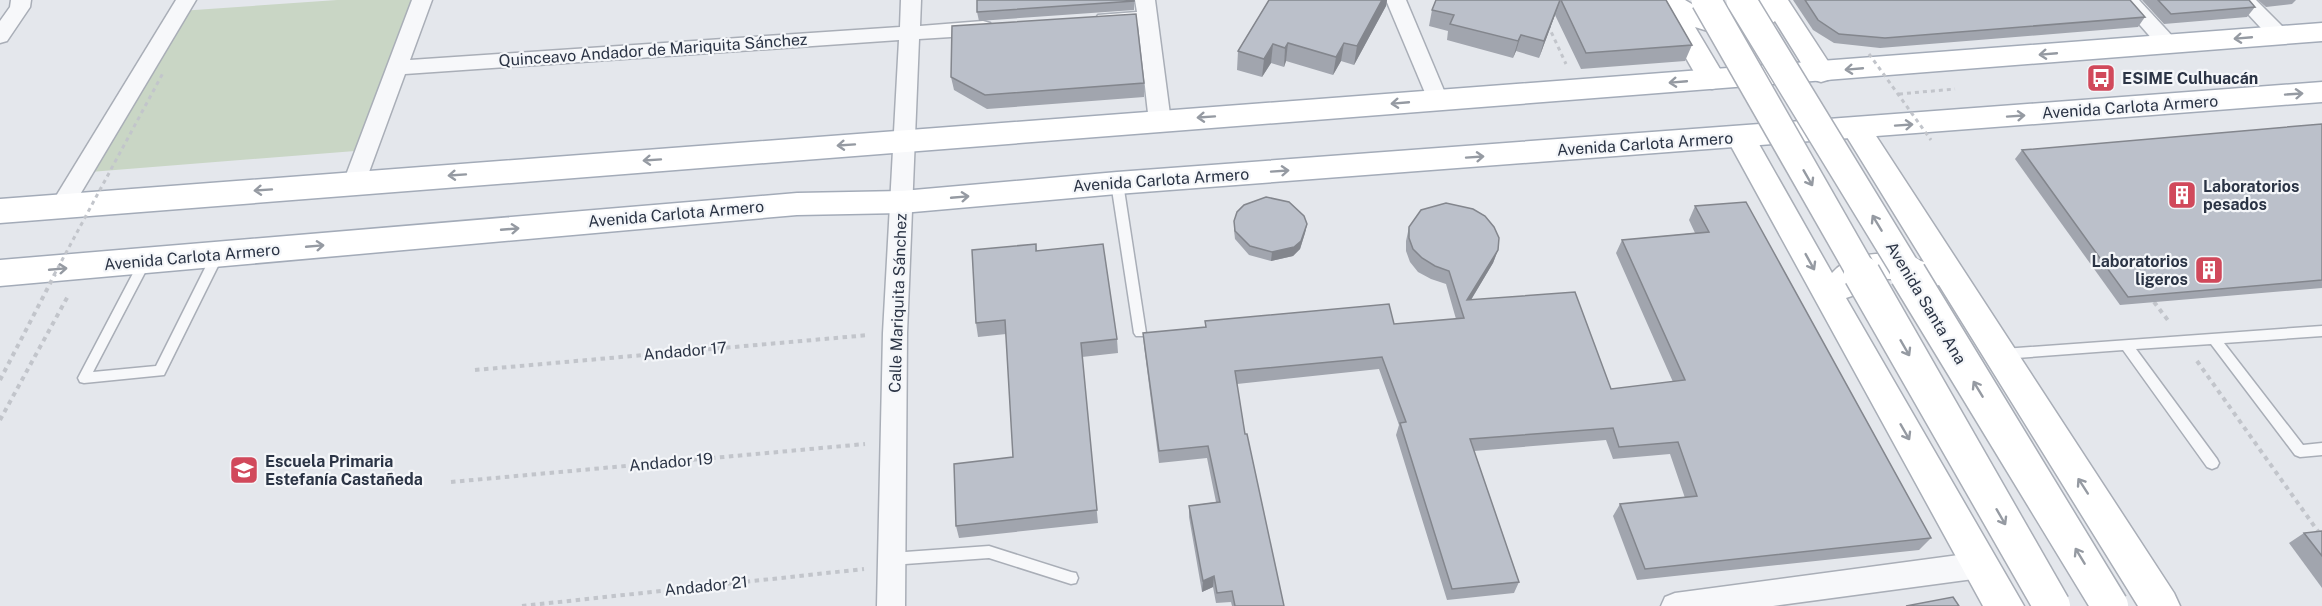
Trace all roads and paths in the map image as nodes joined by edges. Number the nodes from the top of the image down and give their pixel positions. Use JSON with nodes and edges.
{"nodes":[{"id":1,"x":21,"y":0,"type":"edge"},
{"id":2,"x":186,"y":0,"type":"edge"},
{"id":3,"x":422,"y":0,"type":"edge"},
{"id":4,"x":911,"y":0,"type":"edge"},
{"id":5,"x":1396,"y":0,"type":"edge"},
{"id":6,"x":1667,"y":0,"type":"edge"},
{"id":7,"x":1706,"y":0,"type":"edge"},
{"id":8,"x":1741,"y":0,"type":"edge"},
{"id":9,"x":1773,"y":0,"type":"edge"},
{"id":10,"x":2127,"y":0,"type":"edge"},
{"id":11,"x":2245,"y":0,"type":"edge"},
{"id":12,"x":1146,"y":9,"type":"edge"},
{"id":13,"x":1546,"y":19,"type":"edge"},
{"id":14,"x":1088,"y":21,"type":"edge"},
{"id":15,"x":1005,"y":27,"type":"edge"},
{"id":16,"x":2322,"y":32,"type":"edge"},
{"id":17,"x":910,"y":33,"type":"junction"},
{"id":18,"x":2279,"y":35,"type":"junction"},
{"id":19,"x":0,"y":36,"type":"edge"},
{"id":20,"x":2168,"y":44,"type":"junction"},
{"id":21,"x":1869,"y":54,"type":"dead end"},
{"id":22,"x":396,"y":68,"type":"junction"},
{"id":23,"x":1821,"y":72,"type":"junction"},
{"id":24,"x":163,"y":73,"type":"dead end"},
{"id":25,"x":1712,"y":79,"type":"junction"},
{"id":26,"x":1955,"y":89,"type":"dead end"},
{"id":27,"x":1578,"y":90,"type":"junction"},
{"id":28,"x":2322,"y":92,"type":"edge"},
{"id":29,"x":1899,"y":94,"type":"junction"},
{"id":30,"x":1438,"y":100,"type":"junction"},
{"id":31,"x":1160,"y":122,"type":"junction"},
{"id":32,"x":1857,"y":129,"type":"junction"},
{"id":33,"x":1741,"y":137,"type":"junction"},
{"id":34,"x":904,"y":140,"type":"junction"},
{"id":35,"x":1931,"y":140,"type":"dead end"},
{"id":36,"x":354,"y":183,"type":"junction"},
{"id":37,"x":1117,"y":183,"type":"junction"},
{"id":38,"x":902,"y":202,"type":"junction"},
{"id":39,"x":61,"y":207,"type":"junction"},
{"id":40,"x":0,"y":211,"type":"edge"},
{"id":41,"x":217,"y":256,"type":"junction"},
{"id":42,"x":145,"y":261,"type":"junction"},
{"id":43,"x":84,"y":266,"type":"junction"},
{"id":44,"x":0,"y":273,"type":"edge"},
{"id":45,"x":2154,"y":302,"type":"edge"},
{"id":46,"x":1968,"y":306,"type":"junction"},
{"id":47,"x":1841,"y":320,"type":"junction"},
{"id":48,"x":2322,"y":330,"type":"edge"},
{"id":49,"x":895,"y":333,"type":"junction"},
{"id":50,"x":1140,"y":333,"type":"dead end"},
{"id":51,"x":2214,"y":339,"type":"junction"},
{"id":52,"x":2183,"y":341,"type":"junction"},
{"id":53,"x":2125,"y":344,"type":"junction"},
{"id":54,"x":1999,"y":354,"type":"junction"},
{"id":55,"x":475,"y":370,"type":"dead end"},
{"id":56,"x":0,"y":380,"type":"edge"},
{"id":57,"x":0,"y":420,"type":"edge"},
{"id":58,"x":892,"y":441,"type":"junction"},
{"id":59,"x":2322,"y":449,"type":"edge"},
{"id":60,"x":2212,"y":463,"type":"dead end"},
{"id":61,"x":451,"y":482,"type":"dead end"},
{"id":62,"x":2322,"y":537,"type":"edge"},
{"id":63,"x":891,"y":563,"type":"junction"},
{"id":64,"x":1981,"y":565,"type":"junction"},
{"id":65,"x":1071,"y":578,"type":"dead end"},
{"id":66,"x":522,"y":606,"type":"edge"},
{"id":67,"x":891,"y":606,"type":"edge"},
{"id":68,"x":1675,"y":606,"type":"edge"},
{"id":69,"x":2004,"y":606,"type":"edge"},
{"id":70,"x":2052,"y":606,"type":"edge"},
{"id":71,"x":2110,"y":606,"type":"edge"},
{"id":72,"x":2160,"y":606,"type":"edge"}],
"edges":[{"from":1,"to":19,"type":"street"},
{"from":2,"to":39,"type":"street"},
{"from":3,"to":22,"type":"street"},
{"from":4,"to":17,"type":"street","name":"Calle Mariquita Sánchez"},
{"from":5,"to":30,"type":"street"},
{"from":6,"to":9,"type":"main road"},
{"from":6,"to":25,"type":"main road"},
{"from":7,"to":70,"type":"main road","one_way":true,"bridge":true},
{"from":71,"to":8,"type":"main road","name":"Avenida Santa Ana","one_way":true,"bridge":true},
{"from":9,"to":23,"type":"main road"},
{"from":10,"to":20,"type":"street"},
{"from":11,"to":18,"type":"street"},
{"from":12,"to":14,"type":"street"},
{"from":12,"to":31,"type":"street"},
{"from":13,"to":27,"type":"path"},
{"from":15,"to":17,"type":"street","name":"Quinceavo Andador de Mariquita Sánchez"},
{"from":16,"to":18,"type":"main road"},
{"from":17,"to":22,"type":"street","name":"Quinceavo Andador de Mariquita Sánchez"},
{"from":17,"to":34,"type":"street","name":"Calle Mariquita Sánchez"},
{"from":18,"to":20,"type":"main road","one_way":true},
{"from":20,"to":23,"type":"main road","one_way":true},
{"from":21,"to":29,"type":"path","bridge":true},
{"from":22,"to":36,"type":"street"},
{"from":23,"to":25,"type":"main road"},
{"from":24,"to":56,"type":"path","bridge":true},
{"from":25,"to":27,"type":"main road","one_way":true},
{"from":26,"to":29,"type":"path"},
{"from":27,"to":30,"type":"main road"},
{"from":32,"to":28,"type":"main road","name":"Avenida Carlota Armero","one_way":true},
{"from":29,"to":35,"type":"path","bridge":true},
{"from":30,"to":31,"type":"main road","one_way":true},
{"from":31,"to":34,"type":"main road"},
{"from":32,"to":33,"type":"main road","name":"Avenida Carlota Armero"},
{"from":32,"to":46,"type":"main road","name":"Avenida Santa Ana"},
{"from":37,"to":33,"type":"main road","name":"Avenida Carlota Armero","one_way":true},
{"from":33,"to":47,"type":"main road","one_way":true},
{"from":34,"to":36,"type":"main road","one_way":true},
{"from":34,"to":38,"type":"street","name":"Calle Mariquita Sánchez"},
{"from":36,"to":39,"type":"main road","one_way":true},
{"from":38,"to":37,"type":"main road","name":"Avenida Carlota Armero","one_way":true},
{"from":37,"to":50,"type":"lane"},
{"from":41,"to":38,"type":"main road","name":"Avenida Carlota Armero","one_way":true},
{"from":38,"to":49,"type":"street","name":"Calle Mariquita Sánchez"},
{"from":39,"to":40,"type":"main road"},
{"from":41,"to":42,"type":"main road","name":"Avenida Carlota Armero"},
{"from":41,"to":42,"type":"lane"},
{"from":42,"to":43,"type":"main road","name":"Avenida Carlota Armero"},
{"from":44,"to":43,"type":"main road","name":"Avenida Carlota Armero","one_way":true},
{"from":43,"to":57,"type":"path"},
{"from":45,"to":52,"type":"path"},
{"from":46,"to":47,"type":"main road"},
{"from":46,"to":54,"type":"main road","name":"Avenida Santa Ana"},
{"from":47,"to":64,"type":"main road","one_way":true},
{"from":48,"to":51,"type":"lane"},
{"from":49,"to":55,"type":"path","name":"Andador 17"},
{"from":49,"to":58,"type":"street","name":"Calle Mariquita Sánchez"},
{"from":51,"to":52,"type":"lane"},
{"from":51,"to":59,"type":"lane"},
{"from":52,"to":53,"type":"lane"},
{"from":52,"to":62,"type":"path"},
{"from":53,"to":54,"type":"lane"},
{"from":53,"to":60,"type":"lane"},
{"from":72,"to":54,"type":"main road","name":"Avenida Santa Ana","one_way":true},
{"from":58,"to":61,"type":"path","name":"Andador 19"},
{"from":58,"to":63,"type":"street","name":"Calle Mariquita Sánchez"},
{"from":63,"to":65,"type":"lane"},
{"from":63,"to":66,"type":"path","name":"Andador 21"},
{"from":63,"to":67,"type":"street","name":"Calle Mariquita Sánchez"},
{"from":64,"to":68,"type":"street"},
{"from":64,"to":69,"type":"main road"}]}
